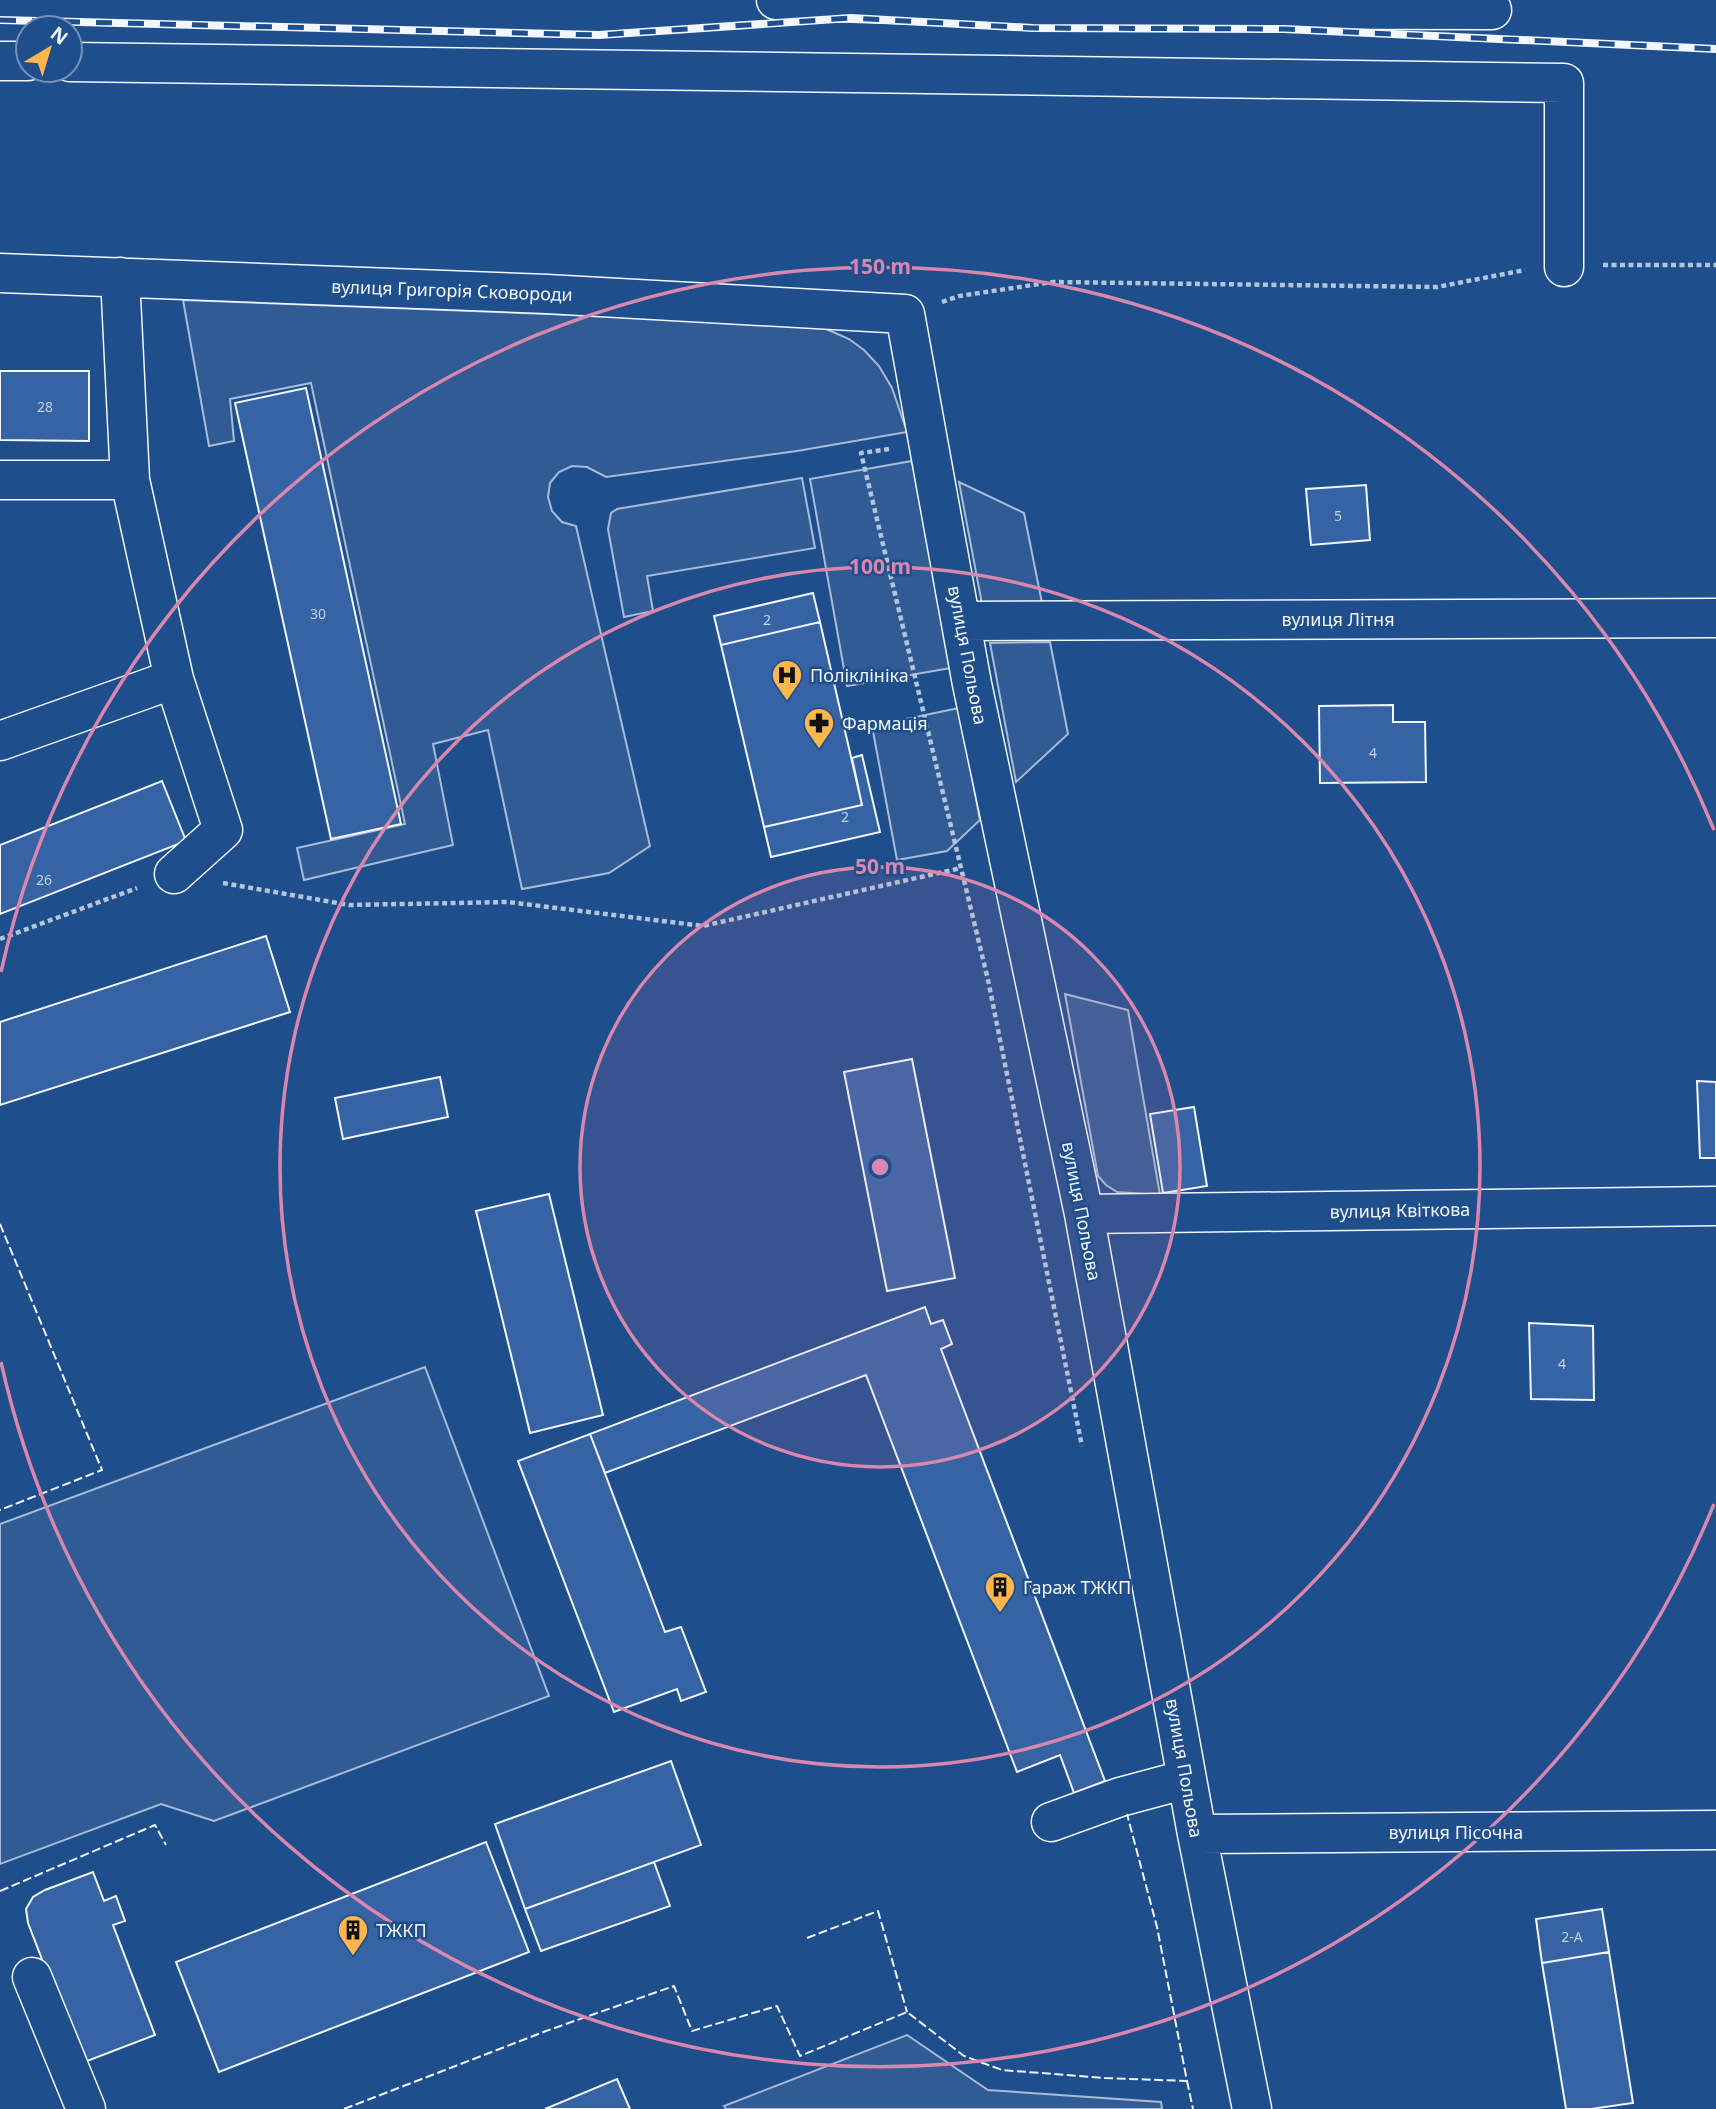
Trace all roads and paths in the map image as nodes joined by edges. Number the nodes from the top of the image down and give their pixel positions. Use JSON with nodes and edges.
{"nodes":[{"id":1,"x":776,"y":0,"type":"edge"},
{"id":2,"x":1492,"y":10,"type":"dead end"},
{"id":3,"x":84,"y":62,"type":"edge"},
{"id":4,"x":1716,"y":265,"type":"edge"},
{"id":5,"x":1564,"y":267,"type":"junction"},
{"id":6,"x":0,"y":273,"type":"edge"},
{"id":7,"x":120,"y":277,"type":"junction"},
{"id":8,"x":905,"y":314,"type":"junction"},
{"id":9,"x":898,"y":447,"type":"dead end"},
{"id":10,"x":0,"y":480,"type":"edge"},
{"id":11,"x":130,"y":480,"type":"junction"},
{"id":12,"x":1716,"y":618,"type":"edge"},
{"id":13,"x":961,"y":621,"type":"junction"},
{"id":14,"x":174,"y":679,"type":"junction"},
{"id":15,"x":0,"y":741,"type":"edge"},
{"id":16,"x":961,"y":869,"type":"junction"},
{"id":17,"x":174,"y":874,"type":"junction"},
{"id":18,"x":0,"y":939,"type":"edge"},
{"id":19,"x":1716,"y":1206,"type":"edge"},
{"id":20,"x":1084,"y":1214,"type":"junction"},
{"id":21,"x":1083,"y":1446,"type":"dead end"},
{"id":22,"x":1186,"y":1779,"type":"junction"},
{"id":23,"x":1051,"y":1822,"type":"dead end"},
{"id":24,"x":1716,"y":1830,"type":"edge"},
{"id":25,"x":1197,"y":1834,"type":"junction"},
{"id":26,"x":32,"y":1977,"type":"dead end"},
{"id":27,"x":86,"y":2109,"type":"edge"},
{"id":28,"x":1252,"y":2109,"type":"edge"}],
"edges":[{"from":1,"to":2,"type":"street"},
{"from":3,"to":5,"type":"street"},
{"from":4,"to":5,"type":"path"},
{"from":5,"to":8,"type":"path"},
{"from":6,"to":7,"type":"street","name":"вулиця Григорія Сковороди"},
{"from":7,"to":8,"type":"street","name":"вулиця Григорія Сковороди"},
{"from":7,"to":11,"type":"street"},
{"from":8,"to":13,"type":"street","name":"вулиця Польова"},
{"from":9,"to":16,"type":"path"},
{"from":10,"to":11,"type":"street"},
{"from":11,"to":14,"type":"street"},
{"from":12,"to":13,"type":"street","name":"вулиця Літня"},
{"from":13,"to":20,"type":"street","name":"вулиця Польова"},
{"from":14,"to":15,"type":"street"},
{"from":14,"to":17,"type":"street"},
{"from":16,"to":17,"type":"path"},
{"from":16,"to":21,"type":"path"},
{"from":17,"to":18,"type":"path"},
{"from":19,"to":20,"type":"street","name":"вулиця Квіткова"},
{"from":20,"to":22,"type":"street","name":"вулиця Польова"},
{"from":22,"to":23,"type":"street"},
{"from":22,"to":25,"type":"street","name":"вулиця Польова"},
{"from":24,"to":25,"type":"street","name":"вулиця Пісочна"},
{"from":25,"to":28,"type":"street","name":"вулиця Польова"},
{"from":26,"to":27,"type":"street"}]}
